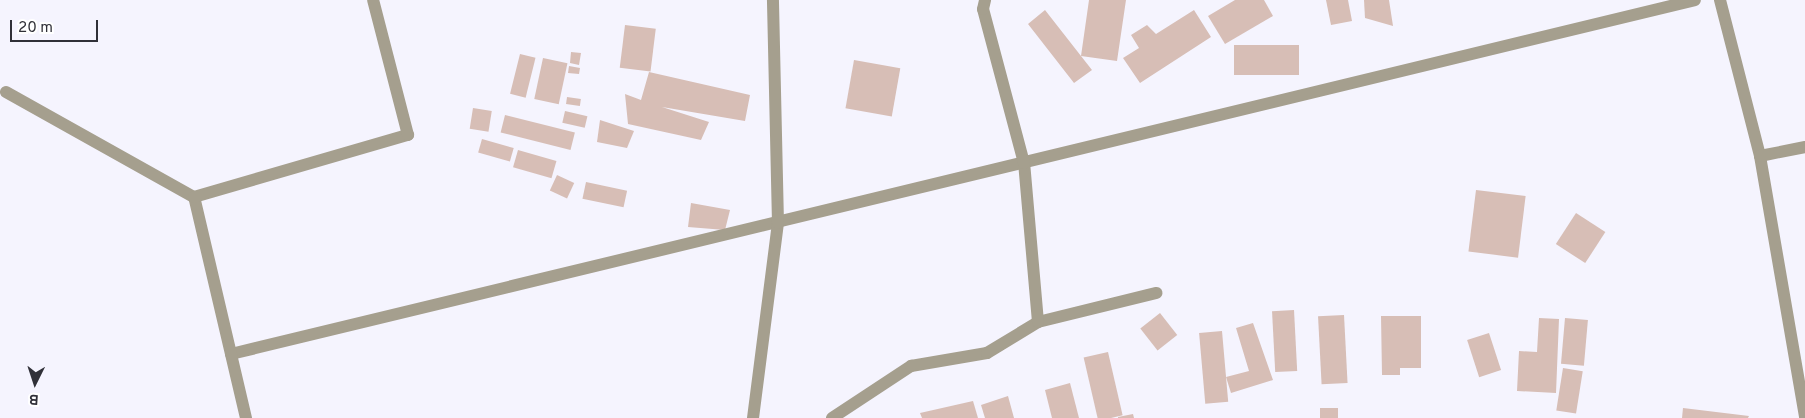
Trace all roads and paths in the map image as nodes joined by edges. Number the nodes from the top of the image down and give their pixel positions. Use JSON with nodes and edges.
{"nodes":[{"id":1,"x":373,"y":0,"type":"edge"},
{"id":2,"x":773,"y":0,"type":"edge"},
{"id":3,"x":985,"y":0,"type":"edge"},
{"id":4,"x":1696,"y":0,"type":"edge"},
{"id":5,"x":1720,"y":0,"type":"edge"},
{"id":6,"x":6,"y":92,"type":"dead end"},
{"id":7,"x":1805,"y":147,"type":"edge"},
{"id":8,"x":1760,"y":156,"type":"junction"},
{"id":9,"x":1024,"y":163,"type":"junction"},
{"id":10,"x":194,"y":197,"type":"junction"},
{"id":11,"x":778,"y":223,"type":"junction"},
{"id":12,"x":1156,"y":293,"type":"dead end"},
{"id":13,"x":1038,"y":322,"type":"junction"},
{"id":14,"x":231,"y":354,"type":"junction"},
{"id":15,"x":1805,"y":412,"type":"edge"},
{"id":16,"x":246,"y":418,"type":"edge"},
{"id":17,"x":754,"y":418,"type":"edge"},
{"id":18,"x":832,"y":418,"type":"edge"}],
"edges":[{"from":1,"to":10,"type":"street"},
{"from":2,"to":11,"type":"street"},
{"from":3,"to":9,"type":"street"},
{"from":4,"to":9,"type":"street"},
{"from":5,"to":8,"type":"street"},
{"from":6,"to":10,"type":"street"},
{"from":7,"to":8,"type":"street"},
{"from":8,"to":15,"type":"street"},
{"from":9,"to":11,"type":"street"},
{"from":9,"to":13,"type":"street"},
{"from":10,"to":14,"type":"street"},
{"from":11,"to":14,"type":"street"},
{"from":11,"to":17,"type":"street"},
{"from":12,"to":13,"type":"street"},
{"from":13,"to":18,"type":"street"},
{"from":14,"to":16,"type":"street"}]}
